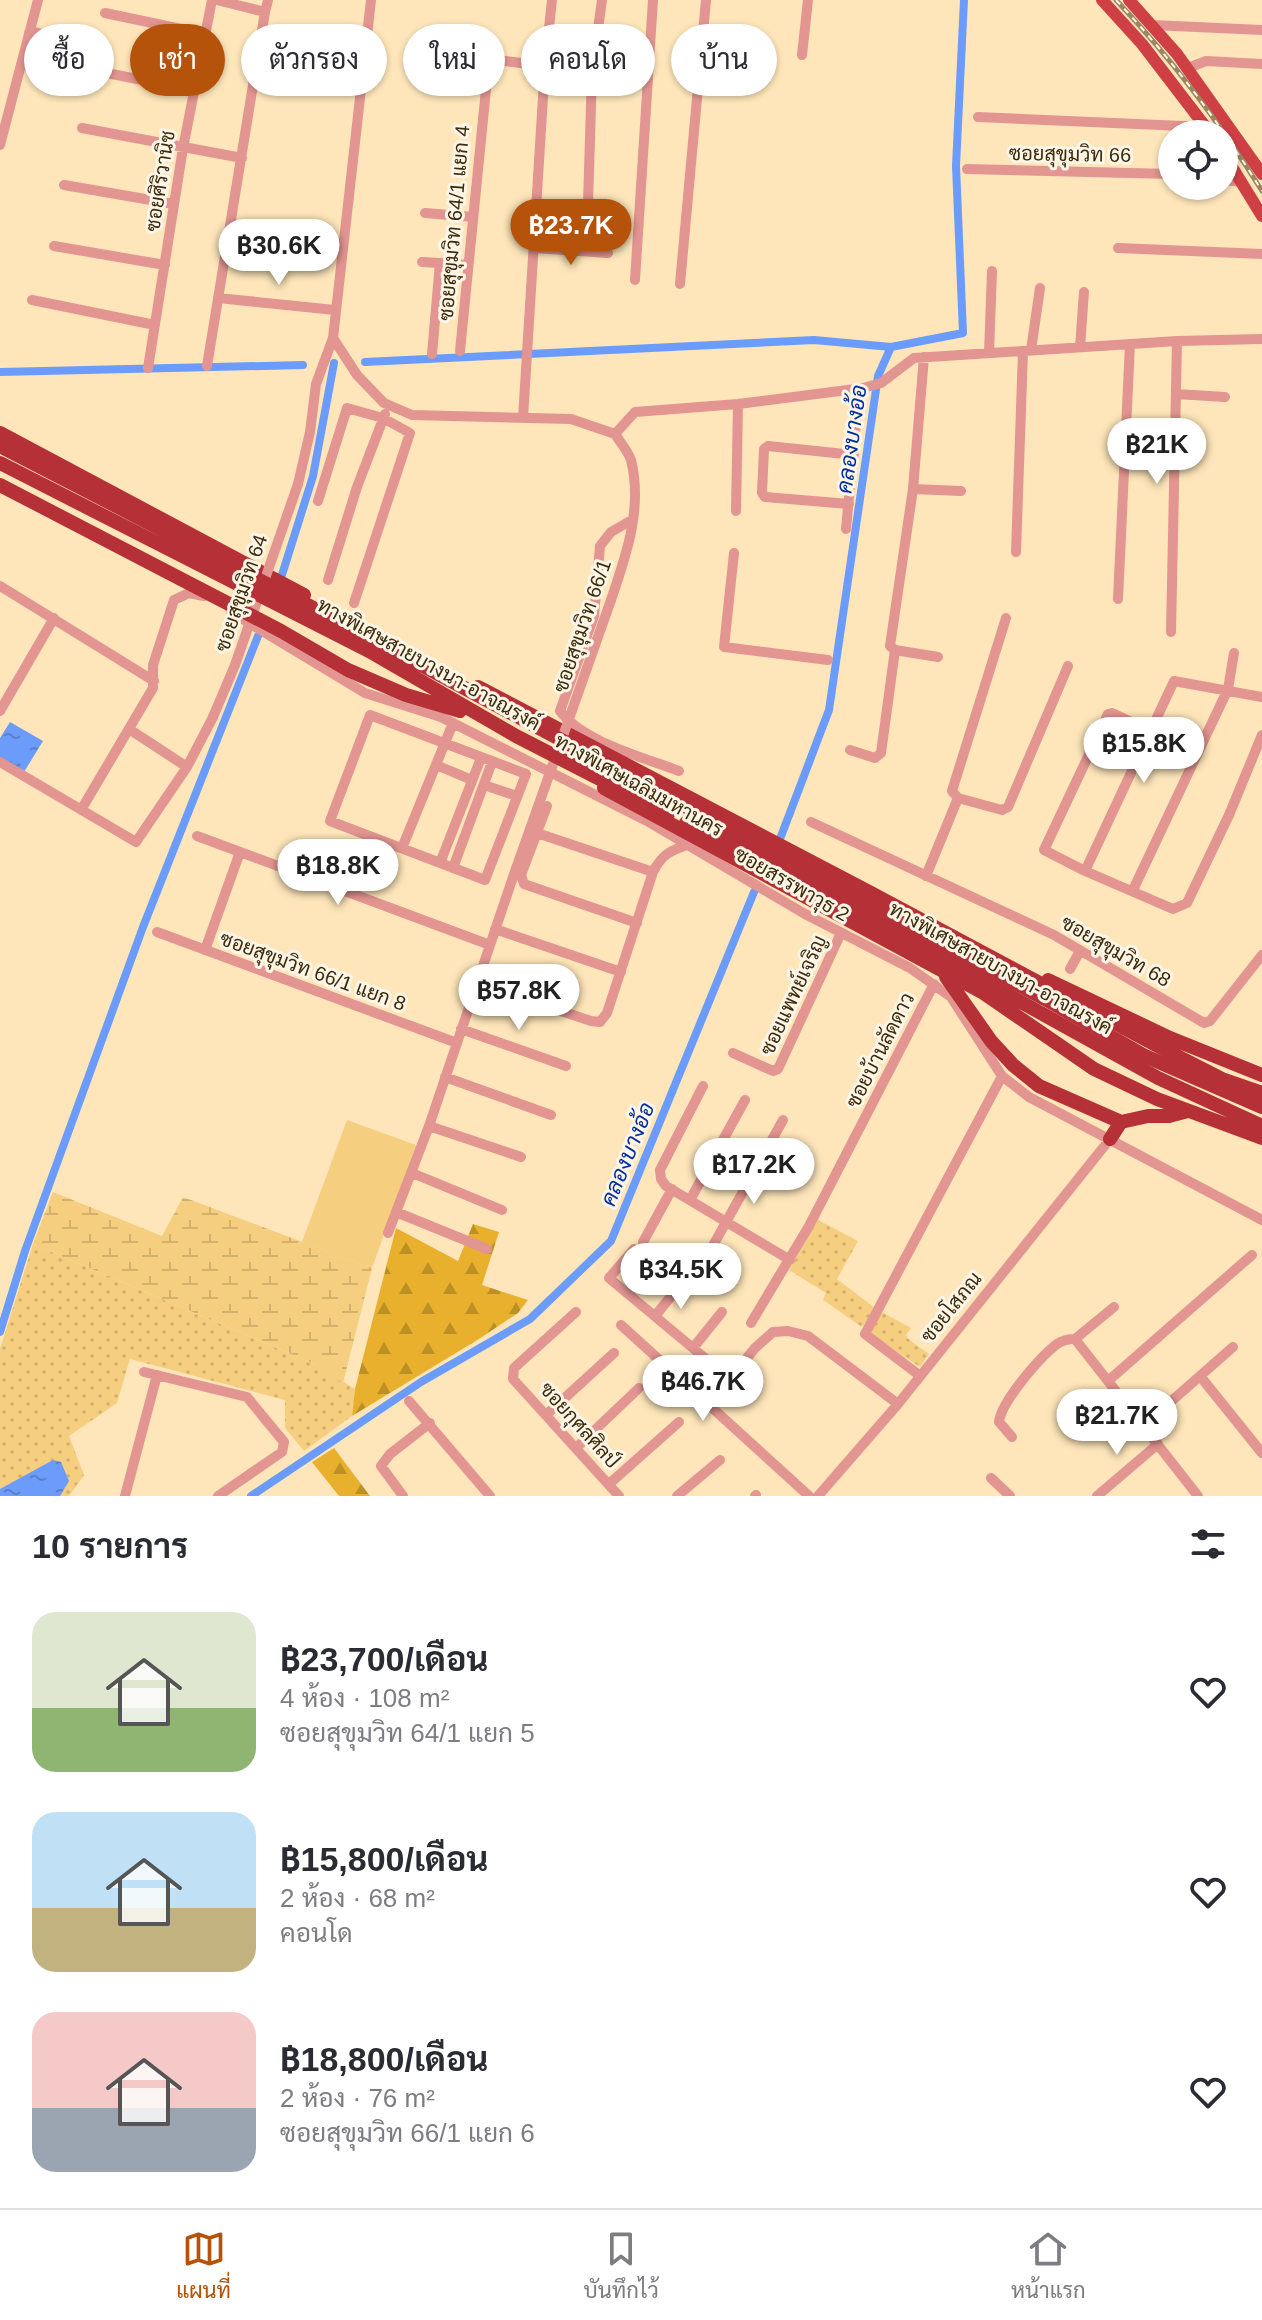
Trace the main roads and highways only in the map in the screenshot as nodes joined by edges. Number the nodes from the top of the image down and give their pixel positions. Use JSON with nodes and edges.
{"nodes":[{"id":1,"x":1102,"y":0,"type":"edge"},
{"id":2,"x":1129,"y":0,"type":"edge"},
{"id":3,"x":1201,"y":120,"type":"edge"},
{"id":4,"x":1262,"y":174,"type":"edge"},
{"id":5,"x":1238,"y":176,"type":"edge"},
{"id":6,"x":1262,"y":216,"type":"edge"},
{"id":7,"x":0,"y":433,"type":"edge"},
{"id":8,"x":0,"y":446,"type":"edge"},
{"id":9,"x":0,"y":456,"type":"edge"},
{"id":10,"x":0,"y":463,"type":"edge"},
{"id":11,"x":0,"y":485,"type":"edge"},
{"id":12,"x":484,"y":718,"type":"junction"},
{"id":13,"x":992,"y":958,"type":"junction"},
{"id":14,"x":937,"y":968,"type":"junction"},
{"id":15,"x":1173,"y":1054,"type":"junction"},
{"id":16,"x":1262,"y":1075,"type":"edge"},
{"id":17,"x":1262,"y":1085,"type":"edge"},
{"id":18,"x":1262,"y":1093,"type":"edge"},
{"id":19,"x":1262,"y":1107,"type":"edge"},
{"id":20,"x":1189,"y":1111,"type":"junction"},
{"id":21,"x":1121,"y":1122,"type":"junction"},
{"id":22,"x":1262,"y":1126,"type":"edge"},
{"id":23,"x":1262,"y":1138,"type":"edge"},
{"id":24,"x":1110,"y":1139,"type":"road end"}],
"edges":[{"from":1,"to":3,"type":"main road"},
{"from":2,"to":4,"type":"main road"},
{"from":5,"to":6,"type":"main road"},
{"from":7,"to":13,"type":"highway","name":"ทางพิเศษเฉลิมมหานคร"},
{"from":8,"to":19,"type":"highway","name":"ทางพิเศษสายบางนา-อาจณรงค์","bridge":true},
{"from":9,"to":14,"type":"highway","name":"ทางพิเศษเฉลิมมหานคร"},
{"from":10,"to":12,"type":"highway","name":"ทางพิเศษสายบางนา-อาจณรงค์","bridge":true},
{"from":11,"to":12,"type":"highway","bridge":true},
{"from":12,"to":22,"type":"highway","name":"ทางพิเศษสายบางนา-อาจณรงค์","bridge":true},
{"from":13,"to":15,"type":"highway","name":"ทางพิเศษเฉลิมมหานคร"},
{"from":13,"to":16,"type":"highway"},
{"from":14,"to":20,"type":"highway","name":"ทางพิเศษเฉลิมมหานคร"},
{"from":14,"to":21,"type":"highway"},
{"from":15,"to":17,"type":"highway"},
{"from":15,"to":18,"type":"highway"},
{"from":20,"to":21,"type":"highway"},
{"from":20,"to":23,"type":"highway","name":"ทางพิเศษเฉลิมมหานคร"},
{"from":21,"to":24,"type":"highway"}]}
